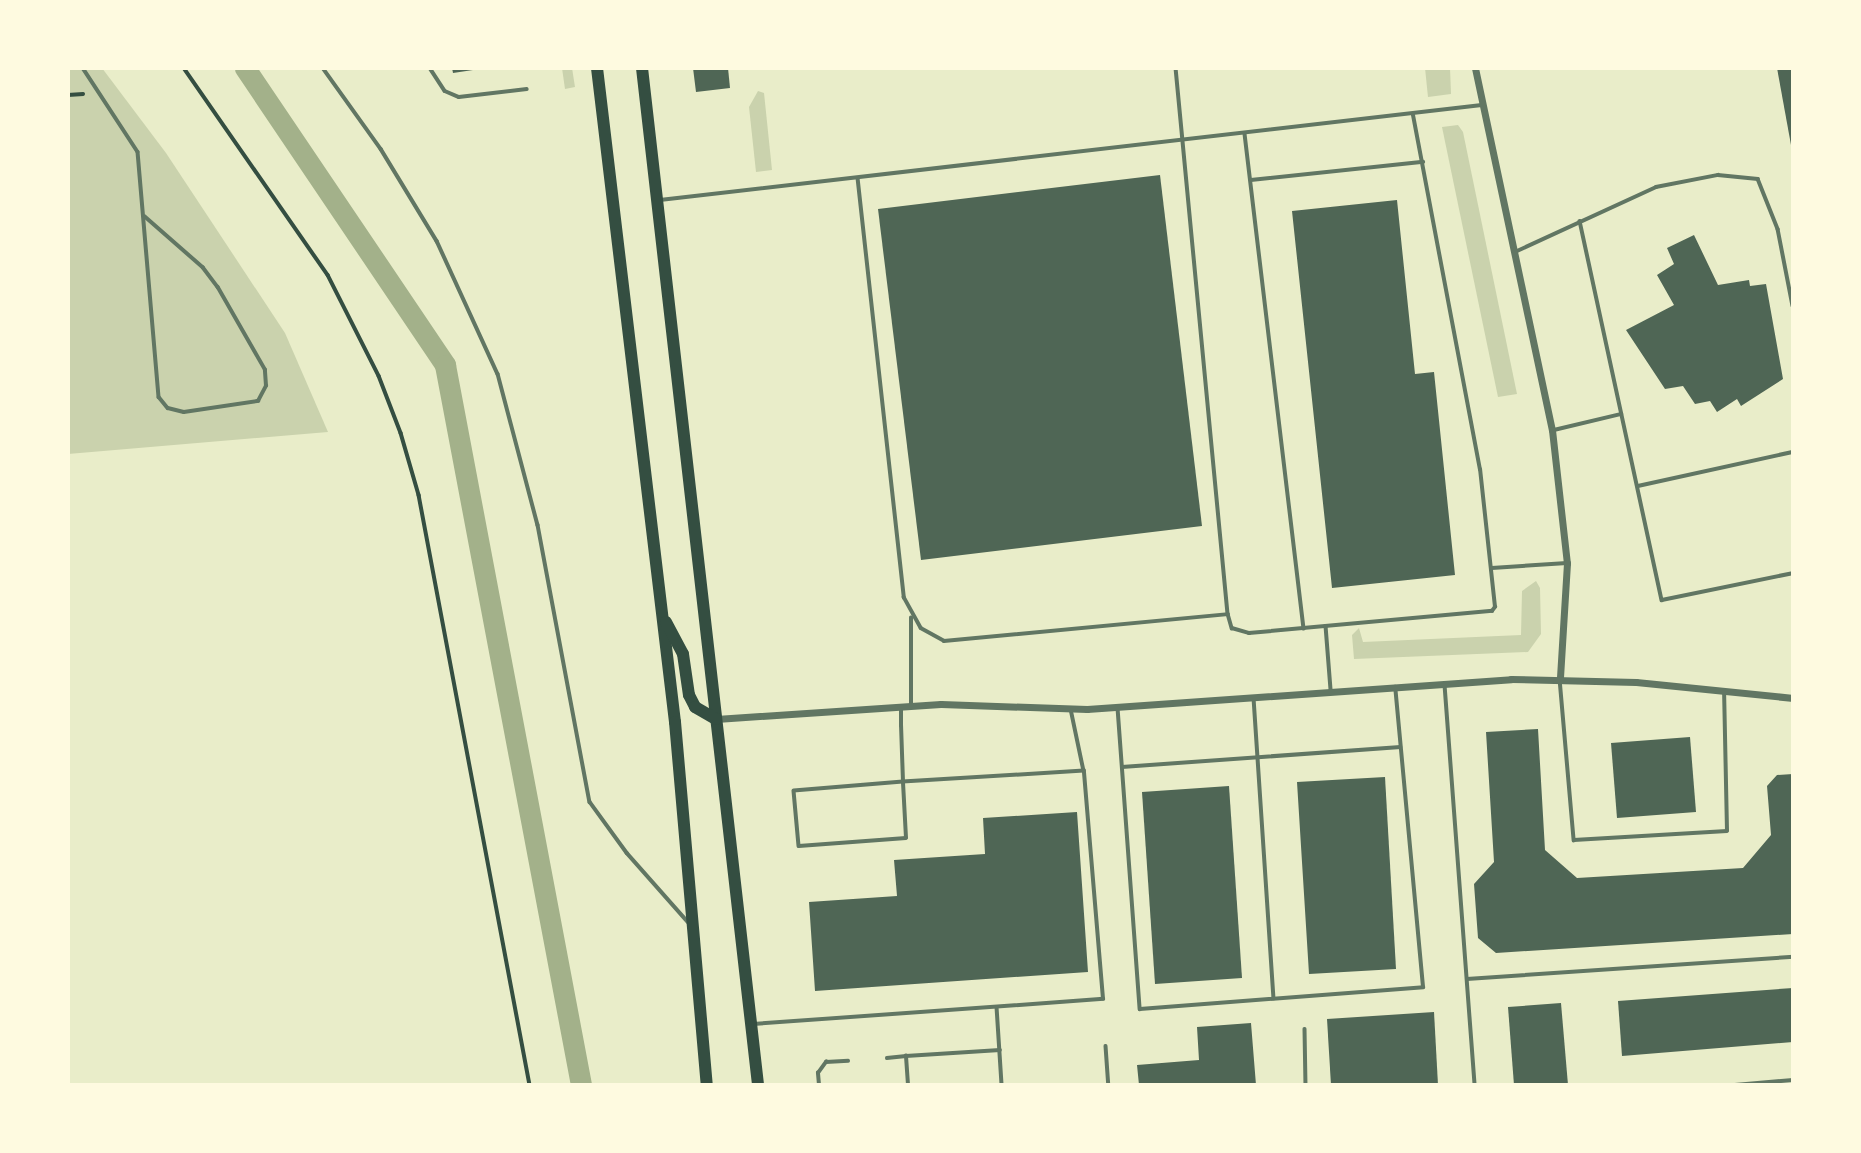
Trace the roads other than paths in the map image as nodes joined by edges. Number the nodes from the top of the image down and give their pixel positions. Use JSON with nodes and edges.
{"nodes":[{"id":1,"x":83,"y":68,"type":"edge"},
{"id":2,"x":323,"y":68,"type":"edge"},
{"id":3,"x":430,"y":68,"type":"edge"},
{"id":4,"x":597,"y":68,"type":"edge"},
{"id":5,"x":642,"y":68,"type":"edge"},
{"id":6,"x":1176,"y":68,"type":"edge"},
{"id":7,"x":1475,"y":68,"type":"edge"},
{"id":8,"x":527,"y":89,"type":"dead end"},
{"id":9,"x":1482,"y":105,"type":"junction"},
{"id":10,"x":1413,"y":115,"type":"junction"},
{"id":11,"x":1245,"y":134,"type":"junction"},
{"id":12,"x":1184,"y":141,"type":"junction"},
{"id":13,"x":1423,"y":162,"type":"junction"},
{"id":14,"x":859,"y":178,"type":"junction"},
{"id":15,"x":1250,"y":180,"type":"junction"},
{"id":16,"x":656,"y":201,"type":"junction"},
{"id":17,"x":145,"y":218,"type":"junction"},
{"id":18,"x":1580,"y":221,"type":"junction"},
{"id":19,"x":1514,"y":253,"type":"junction"},
{"id":20,"x":1793,"y":306,"type":"edge"},
{"id":21,"x":1622,"y":414,"type":"junction"},
{"id":22,"x":1552,"y":430,"type":"junction"},
{"id":23,"x":1793,"y":453,"type":"edge"},
{"id":24,"x":1638,"y":486,"type":"junction"},
{"id":25,"x":1567,"y":563,"type":"junction"},
{"id":26,"x":1492,"y":568,"type":"junction"},
{"id":27,"x":1793,"y":573,"type":"edge"},
{"id":28,"x":1228,"y":614,"type":"junction"},
{"id":29,"x":662,"y":615,"type":"junction"},
{"id":30,"x":911,"y":616,"type":"junction"},
{"id":31,"x":1326,"y":626,"type":"junction"},
{"id":32,"x":1304,"y":628,"type":"junction"},
{"id":33,"x":1560,"y":679,"type":"junction"},
{"id":34,"x":1445,"y":682,"type":"junction"},
{"id":35,"x":1395,"y":686,"type":"junction"},
{"id":36,"x":1724,"y":690,"type":"junction"},
{"id":37,"x":1331,"y":691,"type":"junction"},
{"id":38,"x":1254,"y":698,"type":"junction"},
{"id":39,"x":1793,"y":698,"type":"edge"},
{"id":40,"x":911,"y":706,"type":"junction"},
{"id":41,"x":901,"y":707,"type":"junction"},
{"id":42,"x":1118,"y":708,"type":"junction"},
{"id":43,"x":1071,"y":709,"type":"junction"},
{"id":44,"x":716,"y":719,"type":"junction"},
{"id":45,"x":1400,"y":747,"type":"junction"},
{"id":46,"x":1258,"y":757,"type":"junction"},
{"id":47,"x":1122,"y":767,"type":"junction"},
{"id":48,"x":1084,"y":771,"type":"junction"},
{"id":49,"x":903,"y":782,"type":"junction"},
{"id":50,"x":692,"y":927,"type":"junction"},
{"id":51,"x":1793,"y":957,"type":"edge"},
{"id":52,"x":1467,"y":979,"type":"junction"},
{"id":53,"x":1274,"y":998,"type":"junction"},
{"id":54,"x":997,"y":1007,"type":"junction"},
{"id":55,"x":751,"y":1024,"type":"junction"},
{"id":56,"x":1305,"y":1029,"type":"dead end"},
{"id":57,"x":1106,"y":1046,"type":"dead end"},
{"id":58,"x":1000,"y":1050,"type":"junction"},
{"id":59,"x":906,"y":1056,"type":"junction"},
{"id":60,"x":887,"y":1058,"type":"dead end"},
{"id":61,"x":848,"y":1060,"type":"dead end"},
{"id":62,"x":1793,"y":1080,"type":"edge"},
{"id":63,"x":707,"y":1085,"type":"edge"},
{"id":64,"x":758,"y":1085,"type":"edge"},
{"id":65,"x":819,"y":1085,"type":"edge"},
{"id":66,"x":908,"y":1085,"type":"edge"},
{"id":67,"x":1002,"y":1085,"type":"edge"},
{"id":68,"x":1109,"y":1085,"type":"edge"},
{"id":69,"x":1306,"y":1085,"type":"edge"},
{"id":70,"x":1475,"y":1085,"type":"edge"},
{"id":71,"x":1735,"y":1085,"type":"edge"}],
"edges":[{"from":1,"to":17,"type":"lane"},
{"from":2,"to":50,"type":"lane"},
{"from":3,"to":8,"type":"lane"},
{"from":4,"to":29,"type":"main road"},
{"from":5,"to":16,"type":"main road"},
{"from":6,"to":12,"type":"lane"},
{"from":7,"to":9,"type":"street"},
{"from":9,"to":10,"type":"lane"},
{"from":9,"to":19,"type":"street"},
{"from":10,"to":11,"type":"lane"},
{"from":10,"to":13,"type":"lane"},
{"from":11,"to":12,"type":"lane"},
{"from":11,"to":15,"type":"lane"},
{"from":12,"to":14,"type":"lane"},
{"from":12,"to":28,"type":"lane"},
{"from":13,"to":15,"type":"lane"},
{"from":13,"to":26,"type":"lane"},
{"from":14,"to":16,"type":"lane"},
{"from":14,"to":30,"type":"lane"},
{"from":15,"to":32,"type":"lane"},
{"from":16,"to":44,"type":"main road"},
{"from":17,"to":17,"type":"lane"},
{"from":18,"to":19,"type":"lane"},
{"from":18,"to":20,"type":"lane"},
{"from":18,"to":21,"type":"lane"},
{"from":19,"to":22,"type":"street"},
{"from":21,"to":22,"type":"lane"},
{"from":21,"to":24,"type":"lane"},
{"from":22,"to":25,"type":"street"},
{"from":23,"to":24,"type":"lane"},
{"from":24,"to":27,"type":"lane"},
{"from":25,"to":26,"type":"lane"},
{"from":25,"to":33,"type":"street"},
{"from":26,"to":31,"type":"lane"},
{"from":28,"to":30,"type":"lane"},
{"from":28,"to":32,"type":"lane"},
{"from":29,"to":44,"type":"main road"},
{"from":29,"to":50,"type":"main road"},
{"from":30,"to":40,"type":"lane"},
{"from":31,"to":32,"type":"lane"},
{"from":31,"to":37,"type":"lane"},
{"from":33,"to":34,"type":"street"},
{"from":33,"to":36,"type":"street"},
{"from":33,"to":36,"type":"lane"},
{"from":34,"to":35,"type":"street"},
{"from":34,"to":52,"type":"lane"},
{"from":35,"to":37,"type":"street"},
{"from":35,"to":45,"type":"lane"},
{"from":36,"to":39,"type":"street"},
{"from":37,"to":38,"type":"street"},
{"from":38,"to":42,"type":"street"},
{"from":38,"to":46,"type":"lane"},
{"from":40,"to":41,"type":"street"},
{"from":40,"to":43,"type":"street"},
{"from":41,"to":44,"type":"street"},
{"from":41,"to":49,"type":"lane"},
{"from":42,"to":43,"type":"street"},
{"from":42,"to":47,"type":"lane"},
{"from":43,"to":48,"type":"lane"},
{"from":44,"to":55,"type":"main road"},
{"from":45,"to":46,"type":"lane"},
{"from":45,"to":53,"type":"lane"},
{"from":46,"to":47,"type":"lane"},
{"from":46,"to":53,"type":"lane"},
{"from":47,"to":53,"type":"lane"},
{"from":48,"to":49,"type":"lane"},
{"from":48,"to":54,"type":"lane"},
{"from":49,"to":49,"type":"lane"},
{"from":50,"to":63,"type":"main road"},
{"from":51,"to":52,"type":"lane"},
{"from":52,"to":70,"type":"lane"},
{"from":54,"to":55,"type":"lane"},
{"from":54,"to":58,"type":"lane"},
{"from":55,"to":64,"type":"main road"},
{"from":56,"to":69,"type":"lane"},
{"from":57,"to":68,"type":"lane"},
{"from":58,"to":59,"type":"lane"},
{"from":58,"to":67,"type":"lane"},
{"from":59,"to":60,"type":"lane"},
{"from":59,"to":66,"type":"lane"},
{"from":61,"to":65,"type":"lane"},
{"from":62,"to":71,"type":"lane"}]}
